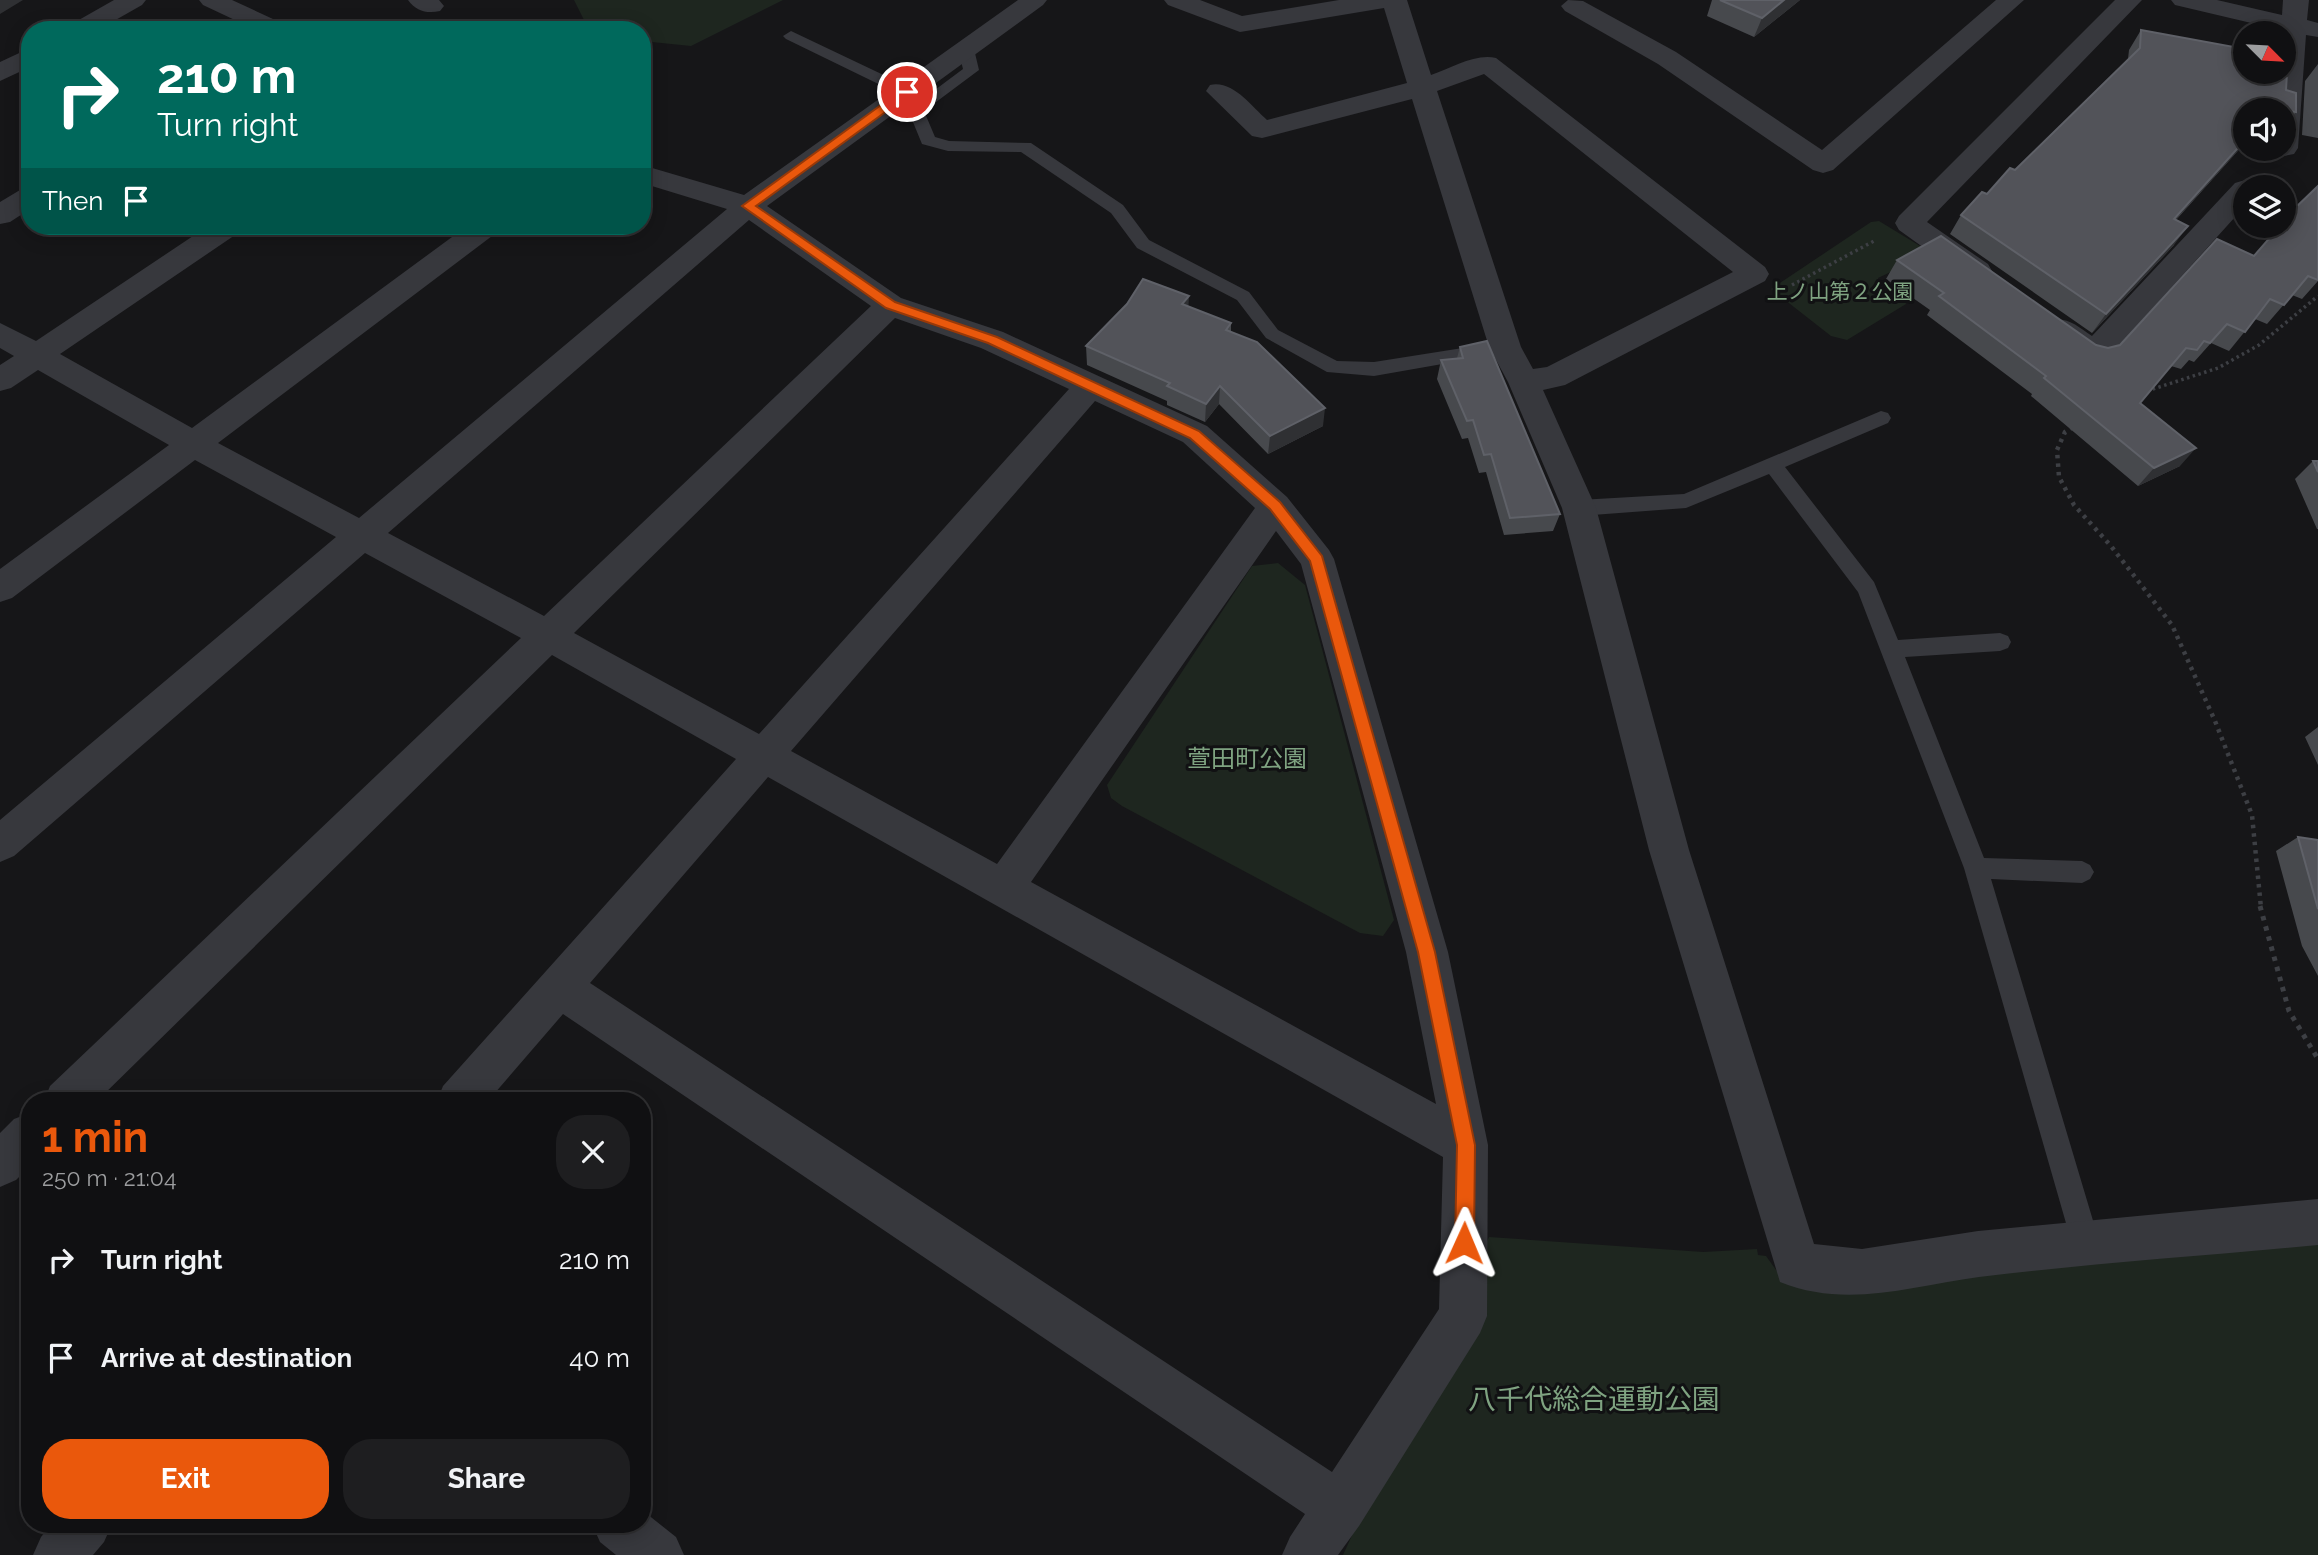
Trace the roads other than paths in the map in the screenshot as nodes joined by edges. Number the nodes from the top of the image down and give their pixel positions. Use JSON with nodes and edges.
{"nodes":[{"id":1,"x":133,"y":0,"type":"edge"},
{"id":2,"x":212,"y":0,"type":"edge"},
{"id":3,"x":1034,"y":0,"type":"edge"},
{"id":4,"x":1177,"y":0,"type":"edge"},
{"id":5,"x":1385,"y":0,"type":"edge"},
{"id":6,"x":1394,"y":0,"type":"edge"},
{"id":7,"x":2011,"y":0,"type":"edge"},
{"id":8,"x":2129,"y":0,"type":"edge"},
{"id":9,"x":2184,"y":0,"type":"edge"},
{"id":10,"x":1574,"y":6,"type":"dead end"},
{"id":11,"x":2302,"y":19,"type":"edge"},
{"id":12,"x":95,"y":21,"type":"edge"},
{"id":13,"x":258,"y":21,"type":"edge"},
{"id":14,"x":791,"y":36,"type":"dead end"},
{"id":15,"x":966,"y":49,"type":"junction"},
{"id":16,"x":21,"y":62,"type":"edge"},
{"id":17,"x":0,"y":73,"type":"edge"},
{"id":18,"x":1421,"y":88,"type":"junction"},
{"id":19,"x":1219,"y":91,"type":"dead end"},
{"id":20,"x":907,"y":92,"type":"junction"},
{"id":21,"x":2290,"y":98,"type":"edge"},
{"id":22,"x":2271,"y":161,"type":"edge"},
{"id":23,"x":2258,"y":175,"type":"edge"},
{"id":24,"x":651,"y":177,"type":"edge"},
{"id":25,"x":21,"y":202,"type":"edge"},
{"id":26,"x":2233,"y":202,"type":"edge"},
{"id":27,"x":748,"y":206,"type":"junction"},
{"id":28,"x":0,"y":215,"type":"edge"},
{"id":29,"x":215,"y":235,"type":"edge"},
{"id":30,"x":474,"y":235,"type":"edge"},
{"id":31,"x":1996,"y":284,"type":"edge"},
{"id":32,"x":890,"y":305,"type":"junction"},
{"id":33,"x":2040,"y":315,"type":"edge"},
{"id":34,"x":0,"y":334,"type":"edge"},
{"id":35,"x":1505,"y":347,"type":"junction"},
{"id":36,"x":36,"y":356,"type":"junction"},
{"id":37,"x":0,"y":380,"type":"edge"},
{"id":38,"x":1524,"y":382,"type":"junction"},
{"id":39,"x":1090,"y":385,"type":"junction"},
{"id":40,"x":1881,"y":418,"type":"dead end"},
{"id":41,"x":193,"y":444,"type":"junction"},
{"id":42,"x":1772,"y":464,"type":"junction"},
{"id":43,"x":1275,"y":506,"type":"junction"},
{"id":44,"x":1579,"y":508,"type":"junction"},
{"id":45,"x":365,"y":535,"type":"junction"},
{"id":46,"x":0,"y":588,"type":"edge"},
{"id":47,"x":549,"y":636,"type":"junction"},
{"id":48,"x":2000,"y":642,"type":"dead end"},
{"id":49,"x":1891,"y":649,"type":"junction"},
{"id":50,"x":763,"y":756,"type":"junction"},
{"id":51,"x":0,"y":844,"type":"edge"},
{"id":52,"x":1976,"y":868,"type":"junction"},
{"id":53,"x":2082,"y":872,"type":"dead end"},
{"id":54,"x":1003,"y":889,"type":"junction"},
{"id":55,"x":559,"y":987,"type":"junction"},
{"id":56,"x":74,"y":1092,"type":"edge"},
{"id":57,"x":467,"y":1092,"type":"edge"},
{"id":58,"x":21,"y":1144,"type":"edge"},
{"id":59,"x":1466,"y":1145,"type":"junction"},
{"id":60,"x":0,"y":1164,"type":"edge"},
{"id":61,"x":2318,"y":1222,"type":"edge"},
{"id":62,"x":2087,"y":1244,"type":"junction"},
{"id":63,"x":1341,"y":1508,"type":"junction"},
{"id":64,"x":78,"y":1533,"type":"edge"},
{"id":65,"x":630,"y":1533,"type":"edge"},
{"id":66,"x":59,"y":1555,"type":"edge"},
{"id":67,"x":658,"y":1555,"type":"edge"},
{"id":68,"x":1308,"y":1555,"type":"edge"}],
"edges":[{"from":1,"to":12,"type":"street"},
{"from":2,"to":13,"type":"street"},
{"from":3,"to":15,"type":"street"},
{"from":4,"to":5,"type":"street"},
{"from":6,"to":18,"type":"street"},
{"from":7,"to":10,"type":"street"},
{"from":8,"to":31,"type":"street"},
{"from":9,"to":11,"type":"street"},
{"from":11,"to":21,"type":"street"},
{"from":14,"to":20,"type":"lane"},
{"from":15,"to":20,"type":"street"},
{"from":15,"to":35,"type":"lane"},
{"from":16,"to":17,"type":"street"},
{"from":18,"to":19,"type":"street"},
{"from":18,"to":35,"type":"street"},
{"from":18,"to":38,"type":"street"},
{"from":20,"to":27,"type":"street"},
{"from":22,"to":23,"type":"street"},
{"from":24,"to":27,"type":"street"},
{"from":25,"to":28,"type":"street"},
{"from":26,"to":33,"type":"street"},
{"from":27,"to":32,"type":"street"},
{"from":27,"to":45,"type":"street"},
{"from":29,"to":36,"type":"street"},
{"from":30,"to":41,"type":"street"},
{"from":32,"to":39,"type":"street"},
{"from":32,"to":47,"type":"street"},
{"from":34,"to":36,"type":"street"},
{"from":35,"to":38,"type":"street"},
{"from":36,"to":37,"type":"street"},
{"from":36,"to":41,"type":"street"},
{"from":38,"to":44,"type":"street"},
{"from":39,"to":43,"type":"street"},
{"from":39,"to":50,"type":"street"},
{"from":40,"to":42,"type":"lane"},
{"from":41,"to":45,"type":"street"},
{"from":41,"to":46,"type":"street"},
{"from":42,"to":44,"type":"lane"},
{"from":42,"to":49,"type":"lane"},
{"from":43,"to":54,"type":"street"},
{"from":43,"to":59,"type":"street"},
{"from":44,"to":62,"type":"street"},
{"from":45,"to":47,"type":"street"},
{"from":45,"to":51,"type":"street"},
{"from":47,"to":50,"type":"street"},
{"from":47,"to":56,"type":"street"},
{"from":48,"to":49,"type":"lane"},
{"from":49,"to":52,"type":"lane"},
{"from":50,"to":54,"type":"street"},
{"from":50,"to":55,"type":"street"},
{"from":52,"to":53,"type":"lane"},
{"from":52,"to":62,"type":"lane"},
{"from":54,"to":59,"type":"street"},
{"from":55,"to":57,"type":"street"},
{"from":55,"to":63,"type":"street"},
{"from":58,"to":60,"type":"street"},
{"from":59,"to":63,"type":"street"},
{"from":61,"to":62,"type":"street"},
{"from":63,"to":68,"type":"street"},
{"from":64,"to":66,"type":"street"},
{"from":65,"to":67,"type":"street"}]}
